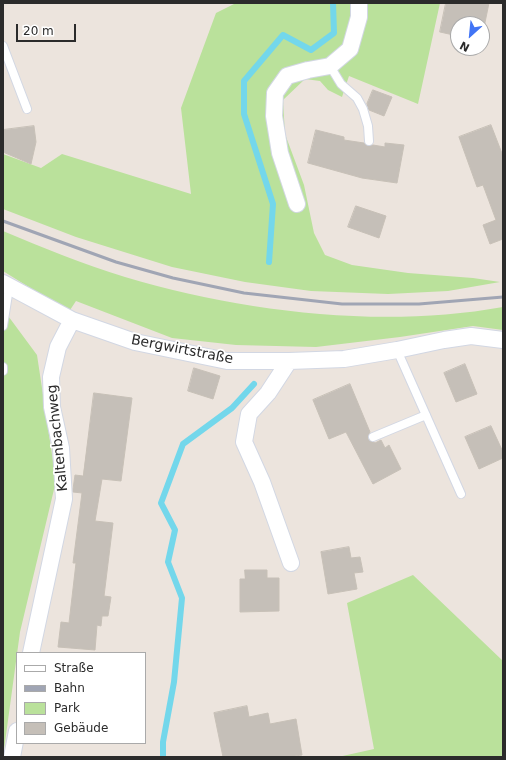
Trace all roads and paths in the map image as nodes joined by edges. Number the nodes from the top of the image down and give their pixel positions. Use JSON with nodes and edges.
{"nodes":[{"id":1,"x":359,"y":3,"type":"edge"},
{"id":2,"x":3,"y":46,"type":"edge"},
{"id":3,"x":330,"y":66,"type":"junction"},
{"id":4,"x":26,"y":109,"type":"dead end"},
{"id":5,"x":369,"y":141,"type":"dead end"},
{"id":6,"x":297,"y":204,"type":"dead end"},
{"id":7,"x":6,"y":286,"type":"edge"},
{"id":8,"x":72,"y":320,"type":"junction"},
{"id":9,"x":3,"y":326,"type":"edge"},
{"id":10,"x":503,"y":340,"type":"edge"},
{"id":11,"x":397,"y":350,"type":"junction"},
{"id":12,"x":289,"y":361,"type":"junction"},
{"id":13,"x":3,"y":367,"type":"edge"},
{"id":14,"x":3,"y":371,"type":"edge"},
{"id":15,"x":426,"y":415,"type":"junction"},
{"id":16,"x":372,"y":437,"type":"dead end"},
{"id":17,"x":462,"y":494,"type":"dead end"},
{"id":18,"x":291,"y":563,"type":"dead end"},
{"id":19,"x":31,"y":652,"type":"edge"},
{"id":20,"x":16,"y":736,"type":"edge"},
{"id":21,"x":12,"y":757,"type":"edge"}],
"edges":[{"from":1,"to":3,"type":"street"},
{"from":2,"to":4,"type":"lane"},
{"from":3,"to":5,"type":"lane"},
{"from":3,"to":6,"type":"street"},
{"from":7,"to":8,"type":"street","name":"Bergwirtstraße"},
{"from":7,"to":9,"type":"lane"},
{"from":8,"to":12,"type":"street","name":"Bergwirtstraße"},
{"from":8,"to":19,"type":"street","name":"Kaltenbachweg"},
{"from":10,"to":11,"type":"street","name":"Bergwirtstraße"},
{"from":11,"to":12,"type":"street","name":"Bergwirtstraße"},
{"from":11,"to":15,"type":"lane"},
{"from":12,"to":18,"type":"street"},
{"from":13,"to":14,"type":"lane"},
{"from":15,"to":16,"type":"lane"},
{"from":15,"to":17,"type":"lane"},
{"from":20,"to":21,"type":"street"}]}
